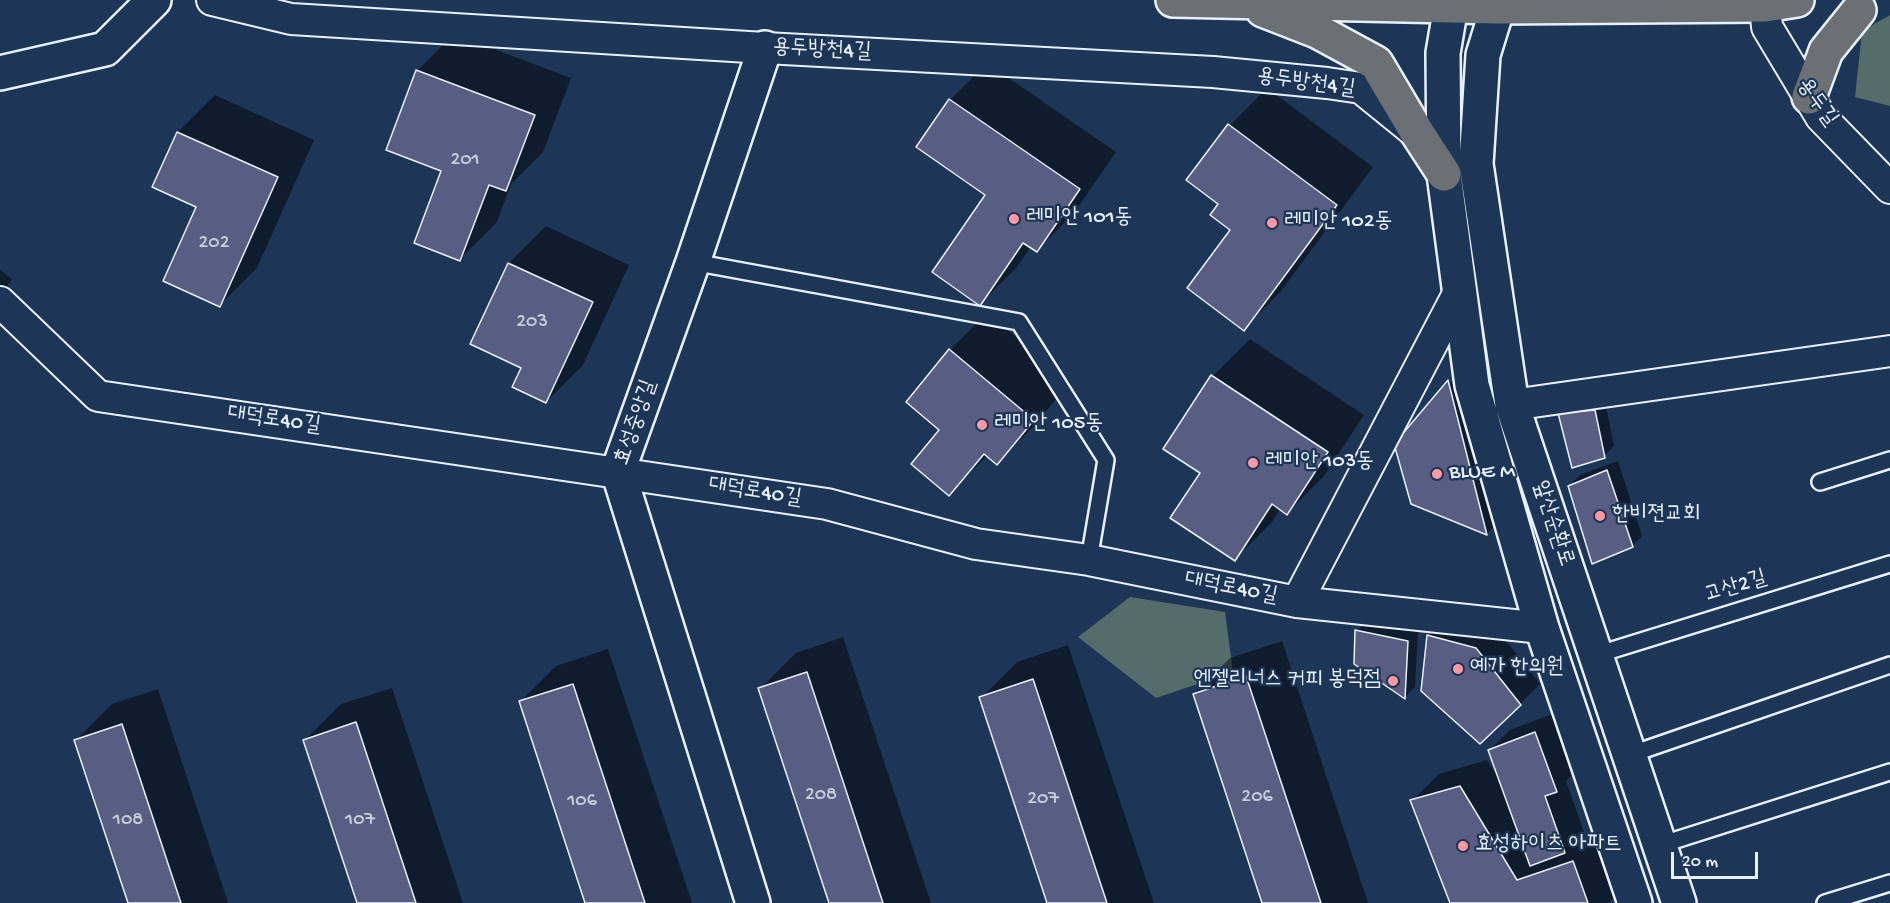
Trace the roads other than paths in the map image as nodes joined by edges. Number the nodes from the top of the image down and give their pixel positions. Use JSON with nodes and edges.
{"nodes":[{"id":1,"x":154,"y":0,"type":"edge"},
{"id":2,"x":212,"y":0,"type":"edge"},
{"id":3,"x":1173,"y":0,"type":"edge"},
{"id":4,"x":1797,"y":0,"type":"edge"},
{"id":5,"x":1239,"y":1,"type":"edge"},
{"id":6,"x":1451,"y":3,"type":"edge"},
{"id":7,"x":1499,"y":3,"type":"edge"},
{"id":8,"x":1665,"y":3,"type":"edge"},
{"id":9,"x":1765,"y":5,"type":"junction"},
{"id":10,"x":1859,"y":10,"type":"dead end"},
{"id":11,"x":765,"y":48,"type":"junction"},
{"id":12,"x":0,"y":73,"type":"edge"},
{"id":13,"x":1809,"y":97,"type":"junction"},
{"id":14,"x":1418,"y":134,"type":"junction"},
{"id":15,"x":1444,"y":174,"type":"junction"},
{"id":16,"x":1890,"y":188,"type":"edge"},
{"id":17,"x":693,"y":262,"type":"junction"},
{"id":18,"x":1459,"y":292,"type":"junction"},
{"id":19,"x":0,"y":302,"type":"edge"},
{"id":20,"x":1890,"y":351,"type":"edge"},
{"id":21,"x":1512,"y":405,"type":"junction"},
{"id":22,"x":1890,"y":460,"type":"edge"},
{"id":23,"x":618,"y":471,"type":"junction"},
{"id":24,"x":1820,"y":482,"type":"dead end"},
{"id":25,"x":1089,"y":560,"type":"junction"},
{"id":26,"x":1890,"y":564,"type":"edge"},
{"id":27,"x":1297,"y":602,"type":"junction"},
{"id":28,"x":1542,"y":628,"type":"junction"},
{"id":29,"x":1596,"y":655,"type":"junction"},
{"id":30,"x":1890,"y":665,"type":"edge"},
{"id":31,"x":1629,"y":754,"type":"junction"},
{"id":32,"x":1890,"y":772,"type":"edge"},
{"id":33,"x":1660,"y":845,"type":"junction"},
{"id":34,"x":1890,"y":883,"type":"edge"},
{"id":35,"x":753,"y":903,"type":"edge"},
{"id":36,"x":1635,"y":903,"type":"edge"},
{"id":37,"x":1679,"y":903,"type":"edge"},
{"id":38,"x":1825,"y":903,"type":"edge"}],
"edges":[{"from":1,"to":12,"type":"main road"},
{"from":2,"to":11,"type":"street","name":"용두방천4길"},
{"from":3,"to":5,"type":"highway"},
{"from":4,"to":9,"type":"highway"},
{"from":5,"to":6,"type":"highway"},
{"from":5,"to":14,"type":"highway"},
{"from":6,"to":7,"type":"highway"},
{"from":6,"to":15,"type":"main road","name":"앞산순환로"},
{"from":7,"to":8,"type":"highway"},
{"from":7,"to":21,"type":"main road","name":"앞산순환로"},
{"from":8,"to":9,"type":"highway"},
{"from":9,"to":13,"type":"street","name":"용두길"},
{"from":10,"to":13,"type":"highway"},
{"from":11,"to":14,"type":"street","name":"용두방천4길"},
{"from":11,"to":17,"type":"main road","name":"효성중앙길"},
{"from":13,"to":16,"type":"street","name":"용두길"},
{"from":14,"to":15,"type":"highway"},
{"from":15,"to":18,"type":"main road","name":"앞산순환로"},
{"from":17,"to":23,"type":"main road","name":"효성중앙길"},
{"from":17,"to":25,"type":"lane"},
{"from":18,"to":27,"type":"street"},
{"from":18,"to":28,"type":"main road","name":"앞산순환로"},
{"from":19,"to":23,"type":"street","name":"대덕로40길"},
{"from":20,"to":21,"type":"street"},
{"from":21,"to":29,"type":"main road","name":"앞산순환로"},
{"from":22,"to":24,"type":"lane"},
{"from":23,"to":25,"type":"street","name":"대덕로40길"},
{"from":23,"to":35,"type":"main road","name":"효성중앙길"},
{"from":25,"to":27,"type":"street","name":"대덕로40길"},
{"from":26,"to":29,"type":"lane","name":"고산2길"},
{"from":27,"to":28,"type":"street","name":"대덕로40길"},
{"from":28,"to":36,"type":"main road","name":"앞산순환로"},
{"from":29,"to":31,"type":"main road","name":"앞산순환로"},
{"from":30,"to":31,"type":"lane"},
{"from":31,"to":33,"type":"main road","name":"앞산순환로"},
{"from":32,"to":33,"type":"lane"},
{"from":33,"to":37,"type":"main road","name":"앞산순환로"},
{"from":34,"to":38,"type":"lane"}]}
